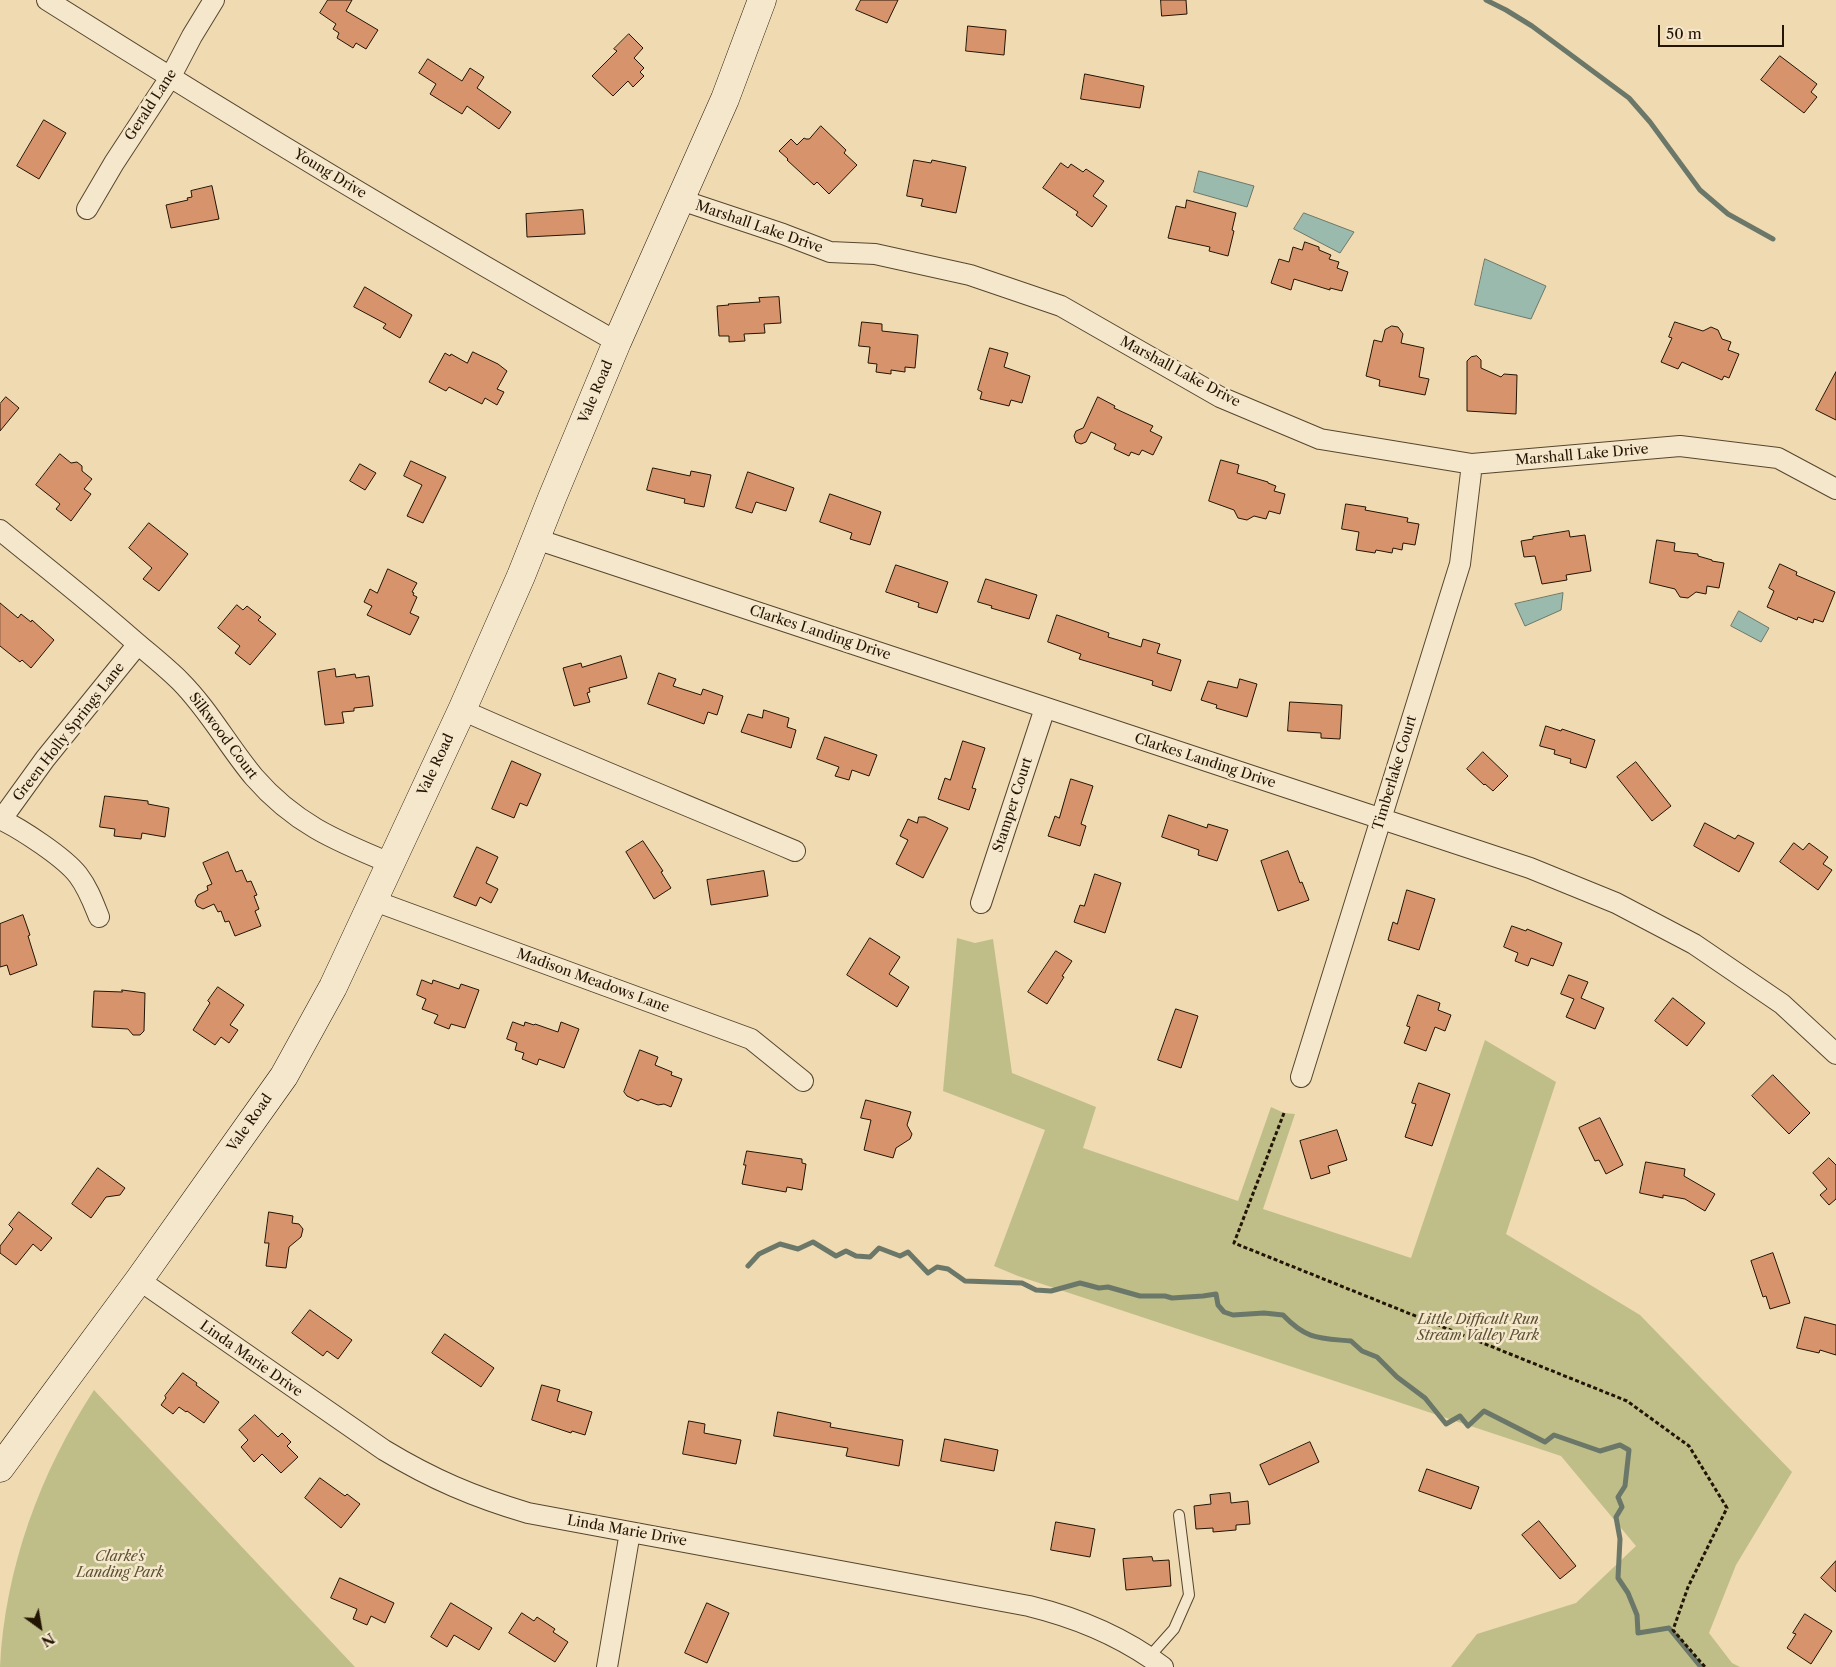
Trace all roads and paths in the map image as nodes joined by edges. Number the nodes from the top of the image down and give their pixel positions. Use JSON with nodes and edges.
{"nodes":[{"id":1,"x":47,"y":0,"type":"edge"},
{"id":2,"x":214,"y":0,"type":"edge"},
{"id":3,"x":762,"y":0,"type":"edge"},
{"id":4,"x":171,"y":76,"type":"junction"},
{"id":5,"x":681,"y":200,"type":"junction"},
{"id":6,"x":87,"y":209,"type":"dead end"},
{"id":7,"x":617,"y":342,"type":"junction"},
{"id":8,"x":1472,"y":464,"type":"junction"},
{"id":9,"x":1836,"y":489,"type":"edge"},
{"id":10,"x":0,"y":530,"type":"edge"},
{"id":11,"x":536,"y":539,"type":"junction"},
{"id":12,"x":138,"y":644,"type":"junction"},
{"id":13,"x":1045,"y":708,"type":"junction"},
{"id":14,"x":462,"y":710,"type":"junction"},
{"id":15,"x":1381,"y":819,"type":"junction"},
{"id":16,"x":0,"y":820,"type":"edge"},
{"id":17,"x":795,"y":852,"type":"dead end"},
{"id":18,"x":390,"y":864,"type":"junction"},
{"id":19,"x":372,"y":900,"type":"junction"},
{"id":20,"x":981,"y":903,"type":"dead end"},
{"id":21,"x":99,"y":916,"type":"dead end"},
{"id":22,"x":1836,"y":1054,"type":"edge"},
{"id":23,"x":1300,"y":1077,"type":"dead end"},
{"id":24,"x":803,"y":1081,"type":"dead end"},
{"id":25,"x":1284,"y":1113,"type":"dead end"},
{"id":26,"x":139,"y":1280,"type":"junction"},
{"id":27,"x":0,"y":1468,"type":"edge"},
{"id":28,"x":1179,"y":1515,"type":"dead end"},
{"id":29,"x":630,"y":1532,"type":"junction"},
{"id":30,"x":1156,"y":1662,"type":"edge"},
{"id":31,"x":607,"y":1667,"type":"edge"},
{"id":32,"x":1705,"y":1667,"type":"edge"}],
"edges":[{"from":1,"to":4,"type":"street","name":"Young Drive"},
{"from":2,"to":4,"type":"street","name":"Gerald Lane"},
{"from":3,"to":5,"type":"main road","name":"Vale Road"},
{"from":4,"to":6,"type":"street","name":"Gerald Lane"},
{"from":4,"to":7,"type":"street","name":"Young Drive"},
{"from":5,"to":7,"type":"main road","name":"Vale Road"},
{"from":5,"to":8,"type":"street","name":"Marshall Lake Drive"},
{"from":7,"to":11,"type":"main road","name":"Vale Road"},
{"from":8,"to":9,"type":"street","name":"Marshall Lake Drive"},
{"from":8,"to":15,"type":"street","name":"Timberlake Court"},
{"from":10,"to":12,"type":"street","name":"Silkwood Court"},
{"from":11,"to":13,"type":"street","name":"Clarkes Landing Drive"},
{"from":11,"to":14,"type":"main road","name":"Vale Road"},
{"from":12,"to":16,"type":"street","name":"Green Holly Springs Lane"},
{"from":12,"to":18,"type":"street","name":"Silkwood Court"},
{"from":13,"to":15,"type":"street","name":"Clarkes Landing Drive"},
{"from":13,"to":20,"type":"street","name":"Stamper Court"},
{"from":14,"to":17,"type":"street"},
{"from":14,"to":18,"type":"main road","name":"Vale Road"},
{"from":15,"to":22,"type":"street","name":"Clarkes Landing Drive"},
{"from":15,"to":23,"type":"street","name":"Timberlake Court"},
{"from":16,"to":21,"type":"street"},
{"from":18,"to":19,"type":"main road","name":"Vale Road"},
{"from":19,"to":24,"type":"street","name":"Madison Meadows Lane"},
{"from":19,"to":26,"type":"main road","name":"Vale Road"},
{"from":25,"to":32,"type":"path"},
{"from":26,"to":27,"type":"main road","name":"Vale Road"},
{"from":26,"to":29,"type":"street","name":"Linda Marie Drive"},
{"from":28,"to":30,"type":"lane"},
{"from":29,"to":30,"type":"street","name":"Linda Marie Drive"},
{"from":29,"to":31,"type":"street"}]}
